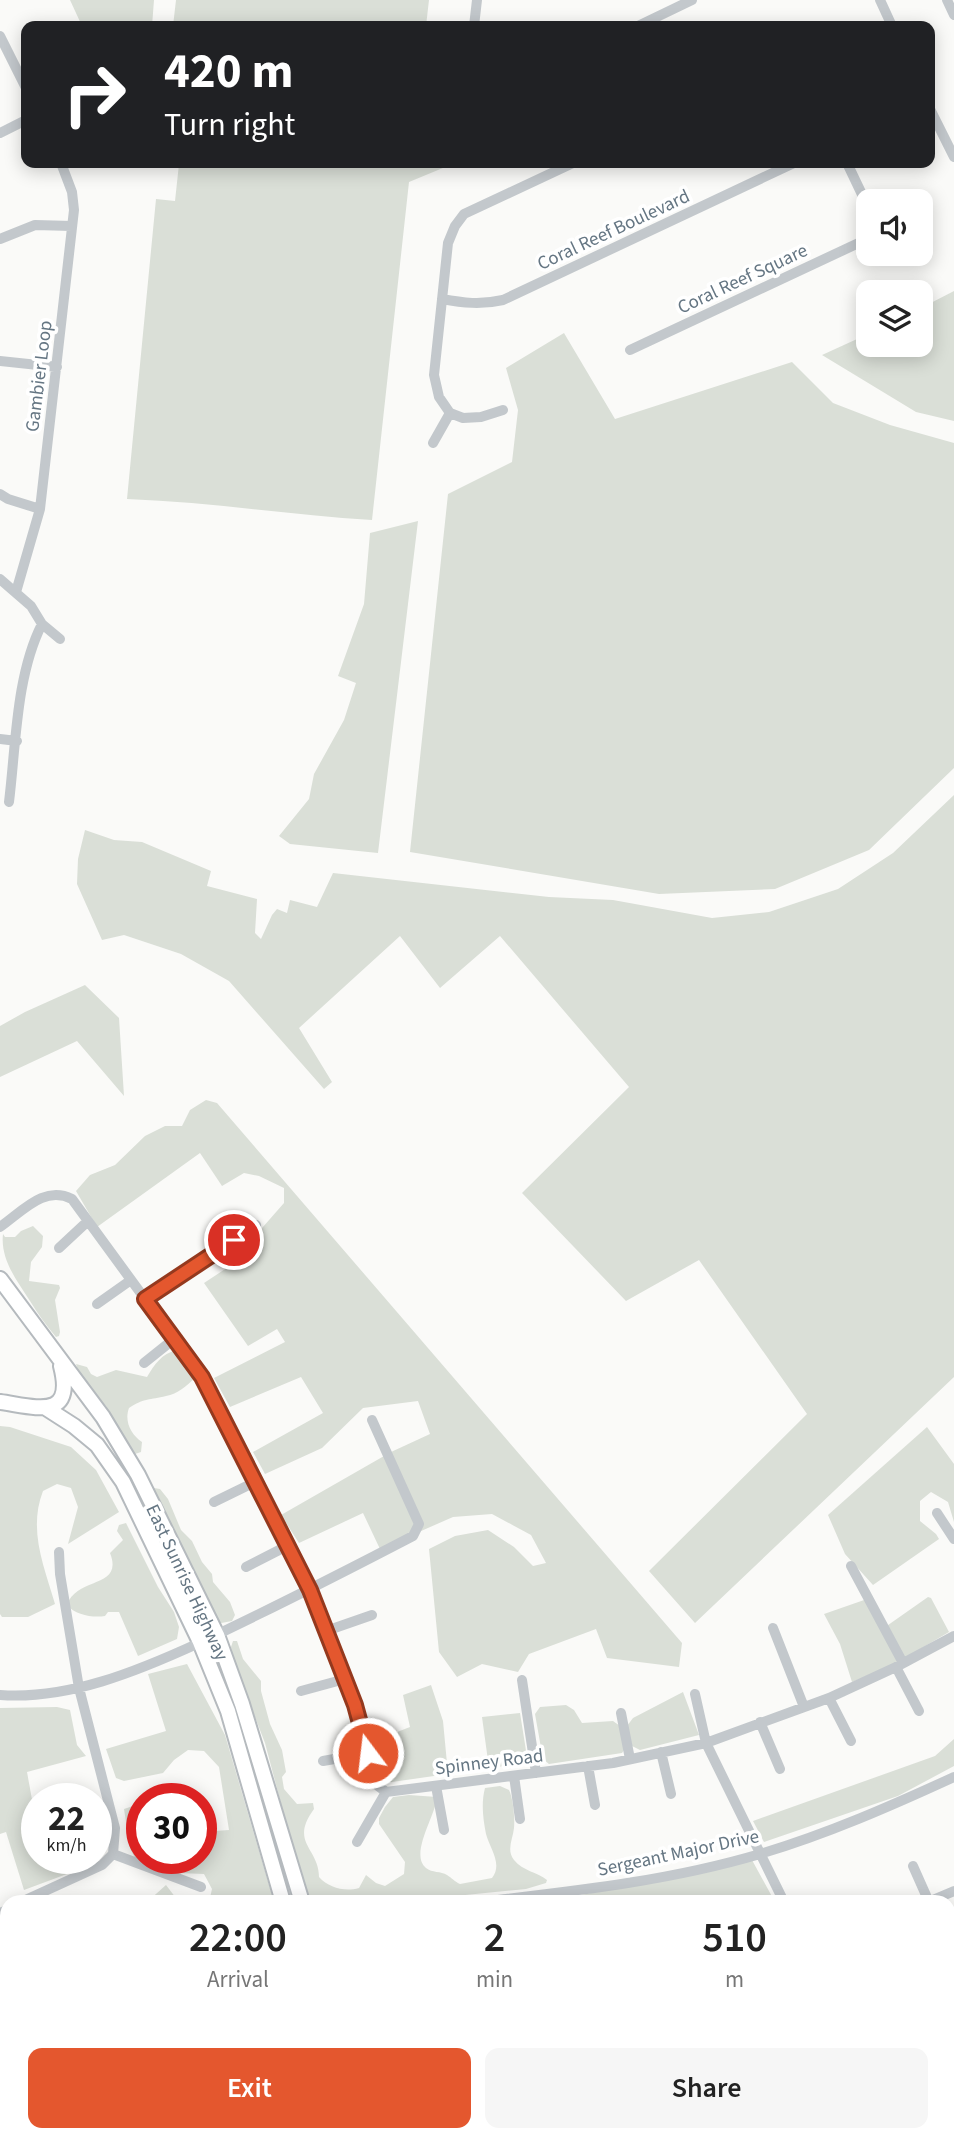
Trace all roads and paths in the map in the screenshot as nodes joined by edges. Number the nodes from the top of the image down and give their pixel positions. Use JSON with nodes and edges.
{"nodes":[{"id":1,"x":477,"y":0,"type":"edge"},
{"id":2,"x":692,"y":0,"type":"edge"},
{"id":3,"x":880,"y":0,"type":"edge"},
{"id":4,"x":947,"y":0,"type":"edge"},
{"id":5,"x":954,"y":15,"type":"edge"},
{"id":6,"x":475,"y":21,"type":"edge"},
{"id":7,"x":649,"y":21,"type":"edge"},
{"id":8,"x":890,"y":21,"type":"edge"},
{"id":9,"x":0,"y":36,"type":"edge"},
{"id":10,"x":21,"y":78,"type":"edge"},
{"id":11,"x":935,"y":119,"type":"edge"},
{"id":12,"x":21,"y":122,"type":"edge"},
{"id":13,"x":0,"y":133,"type":"edge"},
{"id":14,"x":954,"y":157,"type":"edge"},
{"id":15,"x":63,"y":168,"type":"edge"},
{"id":16,"x":563,"y":168,"type":"edge"},
{"id":17,"x":783,"y":168,"type":"edge"},
{"id":18,"x":849,"y":168,"type":"edge"},
{"id":19,"x":859,"y":189,"type":"edge"},
{"id":20,"x":72,"y":226,"type":"junction"},
{"id":21,"x":0,"y":239,"type":"edge"},
{"id":22,"x":856,"y":244,"type":"edge"},
{"id":23,"x":442,"y":299,"type":"junction"},
{"id":24,"x":630,"y":350,"type":"dead end"},
{"id":25,"x":0,"y":361,"type":"edge"},
{"id":26,"x":57,"y":367,"type":"junction"},
{"id":27,"x":503,"y":410,"type":"dead end"},
{"id":28,"x":450,"y":413,"type":"junction"},
{"id":29,"x":433,"y":443,"type":"dead end"},
{"id":30,"x":0,"y":494,"type":"edge"},
{"id":31,"x":40,"y":509,"type":"junction"},
{"id":32,"x":0,"y":579,"type":"edge"},
{"id":33,"x":16,"y":592,"type":"junction"},
{"id":34,"x":42,"y":625,"type":"junction"},
{"id":35,"x":60,"y":639,"type":"dead end"},
{"id":36,"x":0,"y":739,"type":"edge"},
{"id":37,"x":17,"y":741,"type":"junction"},
{"id":38,"x":9,"y":802,"type":"dead end"},
{"id":39,"x":88,"y":1221,"type":"junction"},
{"id":40,"x":256,"y":1225,"type":"dead end"},
{"id":41,"x":0,"y":1227,"type":"edge"},
{"id":42,"x":59,"y":1248,"type":"dead end"},
{"id":43,"x":0,"y":1279,"type":"edge"},
{"id":44,"x":131,"y":1280,"type":"junction"},
{"id":45,"x":145,"y":1299,"type":"junction"},
{"id":46,"x":97,"y":1304,"type":"dead end"},
{"id":47,"x":174,"y":1339,"type":"junction"},
{"id":48,"x":60,"y":1362,"type":"junction"},
{"id":49,"x":144,"y":1363,"type":"dead end"},
{"id":50,"x":0,"y":1402,"type":"edge"},
{"id":51,"x":46,"y":1408,"type":"junction"},
{"id":52,"x":372,"y":1420,"type":"dead end"},
{"id":53,"x":255,"y":1482,"type":"junction"},
{"id":54,"x":214,"y":1502,"type":"dead end"},
{"id":55,"x":937,"y":1513,"type":"dead end"},
{"id":56,"x":954,"y":1539,"type":"edge"},
{"id":57,"x":287,"y":1546,"type":"junction"},
{"id":58,"x":59,"y":1552,"type":"dead end"},
{"id":59,"x":851,"y":1566,"type":"dead end"},
{"id":60,"x":246,"y":1567,"type":"dead end"},
{"id":61,"x":310,"y":1590,"type":"junction"},
{"id":62,"x":372,"y":1615,"type":"dead end"},
{"id":63,"x":773,"y":1628,"type":"dead end"},
{"id":64,"x":326,"y":1630,"type":"junction"},
{"id":65,"x":217,"y":1635,"type":"junction"},
{"id":66,"x":954,"y":1636,"type":"edge"},
{"id":67,"x":200,"y":1642,"type":"junction"},
{"id":68,"x":900,"y":1665,"type":"junction"},
{"id":69,"x":345,"y":1679,"type":"junction"},
{"id":70,"x":522,"y":1680,"type":"dead end"},
{"id":71,"x":79,"y":1688,"type":"junction"},
{"id":72,"x":301,"y":1690,"type":"dead end"},
{"id":73,"x":695,"y":1694,"type":"dead end"},
{"id":74,"x":0,"y":1695,"type":"edge"},
{"id":75,"x":828,"y":1698,"type":"junction"},
{"id":76,"x":804,"y":1707,"type":"junction"},
{"id":77,"x":919,"y":1711,"type":"dead end"},
{"id":78,"x":621,"y":1713,"type":"dead end"},
{"id":79,"x":760,"y":1722,"type":"junction"},
{"id":80,"x":851,"y":1741,"type":"dead end"},
{"id":81,"x":706,"y":1743,"type":"junction"},
{"id":82,"x":661,"y":1752,"type":"junction"},
{"id":83,"x":368,"y":1753,"type":"junction"},
{"id":84,"x":630,"y":1759,"type":"junction"},
{"id":85,"x":323,"y":1761,"type":"dead end"},
{"id":86,"x":588,"y":1766,"type":"junction"},
{"id":87,"x":780,"y":1769,"type":"dead end"},
{"id":88,"x":536,"y":1773,"type":"junction"},
{"id":89,"x":514,"y":1776,"type":"junction"},
{"id":90,"x":954,"y":1777,"type":"edge"},
{"id":91,"x":436,"y":1786,"type":"junction"},
{"id":92,"x":386,"y":1792,"type":"junction"},
{"id":93,"x":671,"y":1794,"type":"dead end"},
{"id":94,"x":595,"y":1805,"type":"dead end"},
{"id":95,"x":520,"y":1819,"type":"dead end"},
{"id":96,"x":444,"y":1830,"type":"dead end"},
{"id":97,"x":357,"y":1842,"type":"dead end"},
{"id":98,"x":113,"y":1854,"type":"junction"},
{"id":99,"x":762,"y":1854,"type":"junction"},
{"id":100,"x":913,"y":1866,"type":"dead end"},
{"id":101,"x":201,"y":1888,"type":"dead end"},
{"id":102,"x":36,"y":1895,"type":"edge"},
{"id":103,"x":281,"y":1895,"type":"edge"},
{"id":104,"x":300,"y":1895,"type":"edge"},
{"id":105,"x":538,"y":1895,"type":"edge"},
{"id":106,"x":781,"y":1895,"type":"edge"},
{"id":107,"x":925,"y":1895,"type":"edge"}],
"edges":[{"from":1,"to":6,"type":"street"},
{"from":2,"to":7,"type":"street"},
{"from":3,"to":8,"type":"street"},
{"from":4,"to":5,"type":"street"},
{"from":9,"to":10,"type":"street"},
{"from":11,"to":14,"type":"street"},
{"from":12,"to":13,"type":"street"},
{"from":15,"to":20,"type":"street","name":"Gambier Loop"},
{"from":16,"to":23,"type":"street"},
{"from":17,"to":23,"type":"street","name":"Coral Reef Boulevard"},
{"from":18,"to":19,"type":"street"},
{"from":20,"to":21,"type":"street"},
{"from":20,"to":26,"type":"street","name":"Gambier Loop"},
{"from":22,"to":24,"type":"street","name":"Coral Reef Square"},
{"from":23,"to":28,"type":"street"},
{"from":25,"to":26,"type":"street"},
{"from":26,"to":31,"type":"street","name":"Gambier Loop"},
{"from":27,"to":28,"type":"street"},
{"from":28,"to":29,"type":"street"},
{"from":30,"to":31,"type":"street"},
{"from":31,"to":33,"type":"street","name":"Gambier Loop"},
{"from":32,"to":33,"type":"street"},
{"from":33,"to":34,"type":"street"},
{"from":34,"to":35,"type":"street"},
{"from":34,"to":37,"type":"street"},
{"from":36,"to":37,"type":"street"},
{"from":37,"to":38,"type":"street"},
{"from":39,"to":41,"type":"street"},
{"from":39,"to":42,"type":"street"},
{"from":39,"to":44,"type":"street"},
{"from":40,"to":45,"type":"street"},
{"from":43,"to":48,"type":"main road","name":"East Sunrise Highway"},
{"from":44,"to":45,"type":"street"},
{"from":44,"to":46,"type":"street"},
{"from":45,"to":47,"type":"street"},
{"from":47,"to":49,"type":"street"},
{"from":47,"to":53,"type":"street"},
{"from":48,"to":51,"type":"main road"},
{"from":48,"to":65,"type":"main road","name":"East Sunrise Highway"},
{"from":50,"to":51,"type":"main road"},
{"from":51,"to":67,"type":"main road","name":"East Sunrise Highway"},
{"from":52,"to":61,"type":"street"},
{"from":53,"to":54,"type":"street"},
{"from":53,"to":57,"type":"street"},
{"from":55,"to":56,"type":"street"},
{"from":57,"to":60,"type":"street"},
{"from":57,"to":61,"type":"street"},
{"from":58,"to":71,"type":"street"},
{"from":59,"to":68,"type":"street"},
{"from":61,"to":64,"type":"street"},
{"from":61,"to":65,"type":"street"},
{"from":62,"to":64,"type":"street"},
{"from":63,"to":76,"type":"street"},
{"from":64,"to":69,"type":"street"},
{"from":65,"to":67,"type":"street"},
{"from":65,"to":104,"type":"main road","name":"East Sunrise Highway"},
{"from":66,"to":68,"type":"street","name":"Spinney Road"},
{"from":67,"to":71,"type":"street"},
{"from":67,"to":103,"type":"main road","name":"East Sunrise Highway"},
{"from":68,"to":75,"type":"street","name":"Spinney Road"},
{"from":68,"to":77,"type":"street"},
{"from":69,"to":72,"type":"street"},
{"from":69,"to":83,"type":"street"},
{"from":70,"to":88,"type":"street"},
{"from":71,"to":74,"type":"street"},
{"from":71,"to":98,"type":"street"},
{"from":73,"to":81,"type":"street"},
{"from":75,"to":76,"type":"street","name":"Spinney Road"},
{"from":75,"to":80,"type":"street"},
{"from":76,"to":79,"type":"street","name":"Spinney Road"},
{"from":78,"to":84,"type":"street"},
{"from":79,"to":81,"type":"street","name":"Spinney Road"},
{"from":79,"to":87,"type":"street"},
{"from":81,"to":82,"type":"street","name":"Spinney Road"},
{"from":81,"to":99,"type":"street"},
{"from":82,"to":84,"type":"street","name":"Spinney Road"},
{"from":82,"to":93,"type":"street"},
{"from":83,"to":85,"type":"street"},
{"from":83,"to":92,"type":"street"},
{"from":84,"to":86,"type":"street","name":"Spinney Road"},
{"from":86,"to":88,"type":"street","name":"Spinney Road"},
{"from":86,"to":94,"type":"street"},
{"from":88,"to":89,"type":"street","name":"Spinney Road"},
{"from":89,"to":91,"type":"street","name":"Spinney Road"},
{"from":89,"to":95,"type":"street"},
{"from":90,"to":99,"type":"street","name":"Sergeant Major Drive"},
{"from":91,"to":92,"type":"street","name":"Spinney Road"},
{"from":91,"to":96,"type":"street"},
{"from":92,"to":97,"type":"street"},
{"from":98,"to":101,"type":"street"},
{"from":98,"to":102,"type":"street"},
{"from":99,"to":105,"type":"street","name":"Sergeant Major Drive"},
{"from":99,"to":106,"type":"street"},
{"from":100,"to":107,"type":"street"}]}
